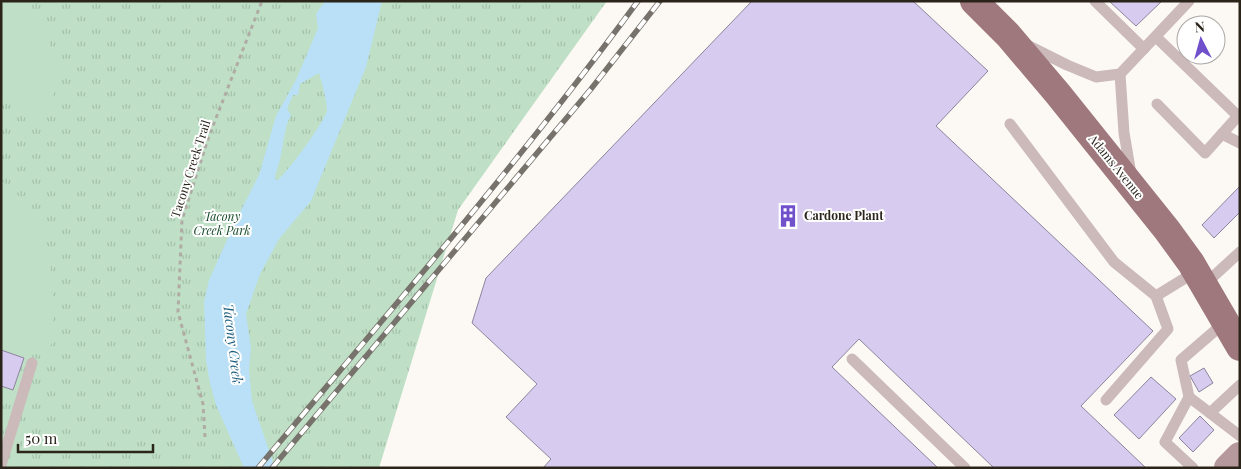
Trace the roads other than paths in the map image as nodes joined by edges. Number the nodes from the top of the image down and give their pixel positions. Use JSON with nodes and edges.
{"nodes":[{"id":1,"x":974,"y":1,"type":"edge"},
{"id":2,"x":1096,"y":1,"type":"edge"},
{"id":3,"x":1189,"y":1,"type":"edge"},
{"id":4,"x":1008,"y":35,"type":"junction"},
{"id":5,"x":1156,"y":37,"type":"junction"},
{"id":6,"x":1144,"y":49,"type":"junction"},
{"id":7,"x":1120,"y":74,"type":"junction"},
{"id":8,"x":1158,"y":104,"type":"dead end"},
{"id":9,"x":1239,"y":115,"type":"edge"},
{"id":10,"x":1010,"y":124,"type":"dead end"},
{"id":11,"x":1222,"y":134,"type":"junction"},
{"id":12,"x":1240,"y":143,"type":"edge"},
{"id":13,"x":1134,"y":189,"type":"junction"},
{"id":14,"x":1237,"y":260,"type":"edge"},
{"id":15,"x":1199,"y":278,"type":"junction"},
{"id":16,"x":1156,"y":296,"type":"junction"},
{"id":17,"x":1225,"y":322,"type":"junction"},
{"id":18,"x":1240,"y":347,"type":"edge"},
{"id":19,"x":852,"y":359,"type":"dead end"},
{"id":20,"x":32,"y":363,"type":"dead end"},
{"id":21,"x":1240,"y":385,"type":"edge"},
{"id":22,"x":1189,"y":397,"type":"junction"},
{"id":23,"x":1106,"y":400,"type":"dead end"},
{"id":24,"x":1210,"y":412,"type":"junction"},
{"id":25,"x":1240,"y":436,"type":"edge"},
{"id":26,"x":1240,"y":456,"type":"edge"},
{"id":27,"x":1,"y":465,"type":"edge"},
{"id":28,"x":965,"y":468,"type":"edge"},
{"id":29,"x":1193,"y":468,"type":"edge"},
{"id":30,"x":1228,"y":468,"type":"edge"}],
"edges":[{"from":1,"to":4,"type":"highway","name":"Adams Avenue"},
{"from":2,"to":6,"type":"lane"},
{"from":3,"to":5,"type":"lane"},
{"from":4,"to":7,"type":"lane"},
{"from":4,"to":13,"type":"highway","name":"Adams Avenue"},
{"from":5,"to":6,"type":"lane"},
{"from":5,"to":9,"type":"lane"},
{"from":6,"to":7,"type":"lane"},
{"from":7,"to":13,"type":"lane"},
{"from":8,"to":11,"type":"lane"},
{"from":9,"to":11,"type":"lane"},
{"from":10,"to":16,"type":"lane"},
{"from":11,"to":12,"type":"lane"},
{"from":13,"to":15,"type":"highway","name":"Adams Avenue"},
{"from":14,"to":15,"type":"lane"},
{"from":15,"to":16,"type":"lane"},
{"from":15,"to":17,"type":"highway","name":"Adams Avenue"},
{"from":16,"to":23,"type":"lane"},
{"from":17,"to":18,"type":"highway","name":"Adams Avenue"},
{"from":17,"to":22,"type":"lane"},
{"from":19,"to":28,"type":"lane"},
{"from":20,"to":27,"type":"lane"},
{"from":21,"to":24,"type":"lane"},
{"from":22,"to":24,"type":"lane"},
{"from":22,"to":29,"type":"lane"},
{"from":24,"to":25,"type":"lane"},
{"from":26,"to":30,"type":"main road"}]}
